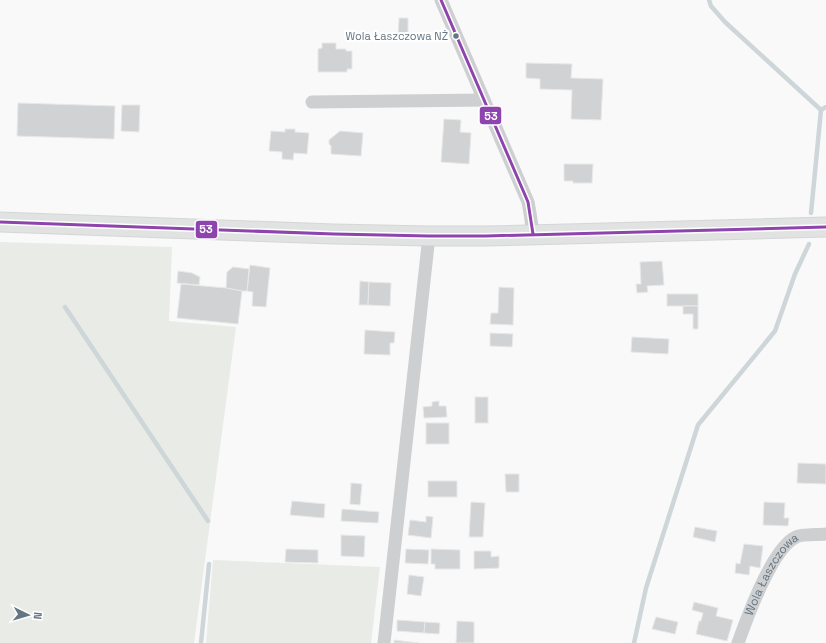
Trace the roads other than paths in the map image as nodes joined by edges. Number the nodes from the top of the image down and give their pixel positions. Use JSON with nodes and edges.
{"nodes":[{"id":1,"x":441,"y":0,"type":"edge"},
{"id":2,"x":484,"y":100,"type":"junction"},
{"id":3,"x":312,"y":102,"type":"dead end"},
{"id":4,"x":0,"y":222,"type":"edge"},
{"id":5,"x":826,"y":226,"type":"edge"},
{"id":6,"x":533,"y":234,"type":"junction"},
{"id":7,"x":429,"y":236,"type":"junction"},
{"id":8,"x":826,"y":534,"type":"edge"},
{"id":9,"x":384,"y":643,"type":"edge"},
{"id":10,"x":738,"y":643,"type":"edge"}],
"edges":[{"from":1,"to":2,"type":"street"},
{"from":2,"to":3,"type":"street"},
{"from":2,"to":6,"type":"street"},
{"from":4,"to":7,"type":"main road"},
{"from":5,"to":6,"type":"main road"},
{"from":6,"to":7,"type":"main road"},
{"from":7,"to":9,"type":"street"},
{"from":8,"to":10,"type":"street","name":"Wola Łaszczowa"}]}
